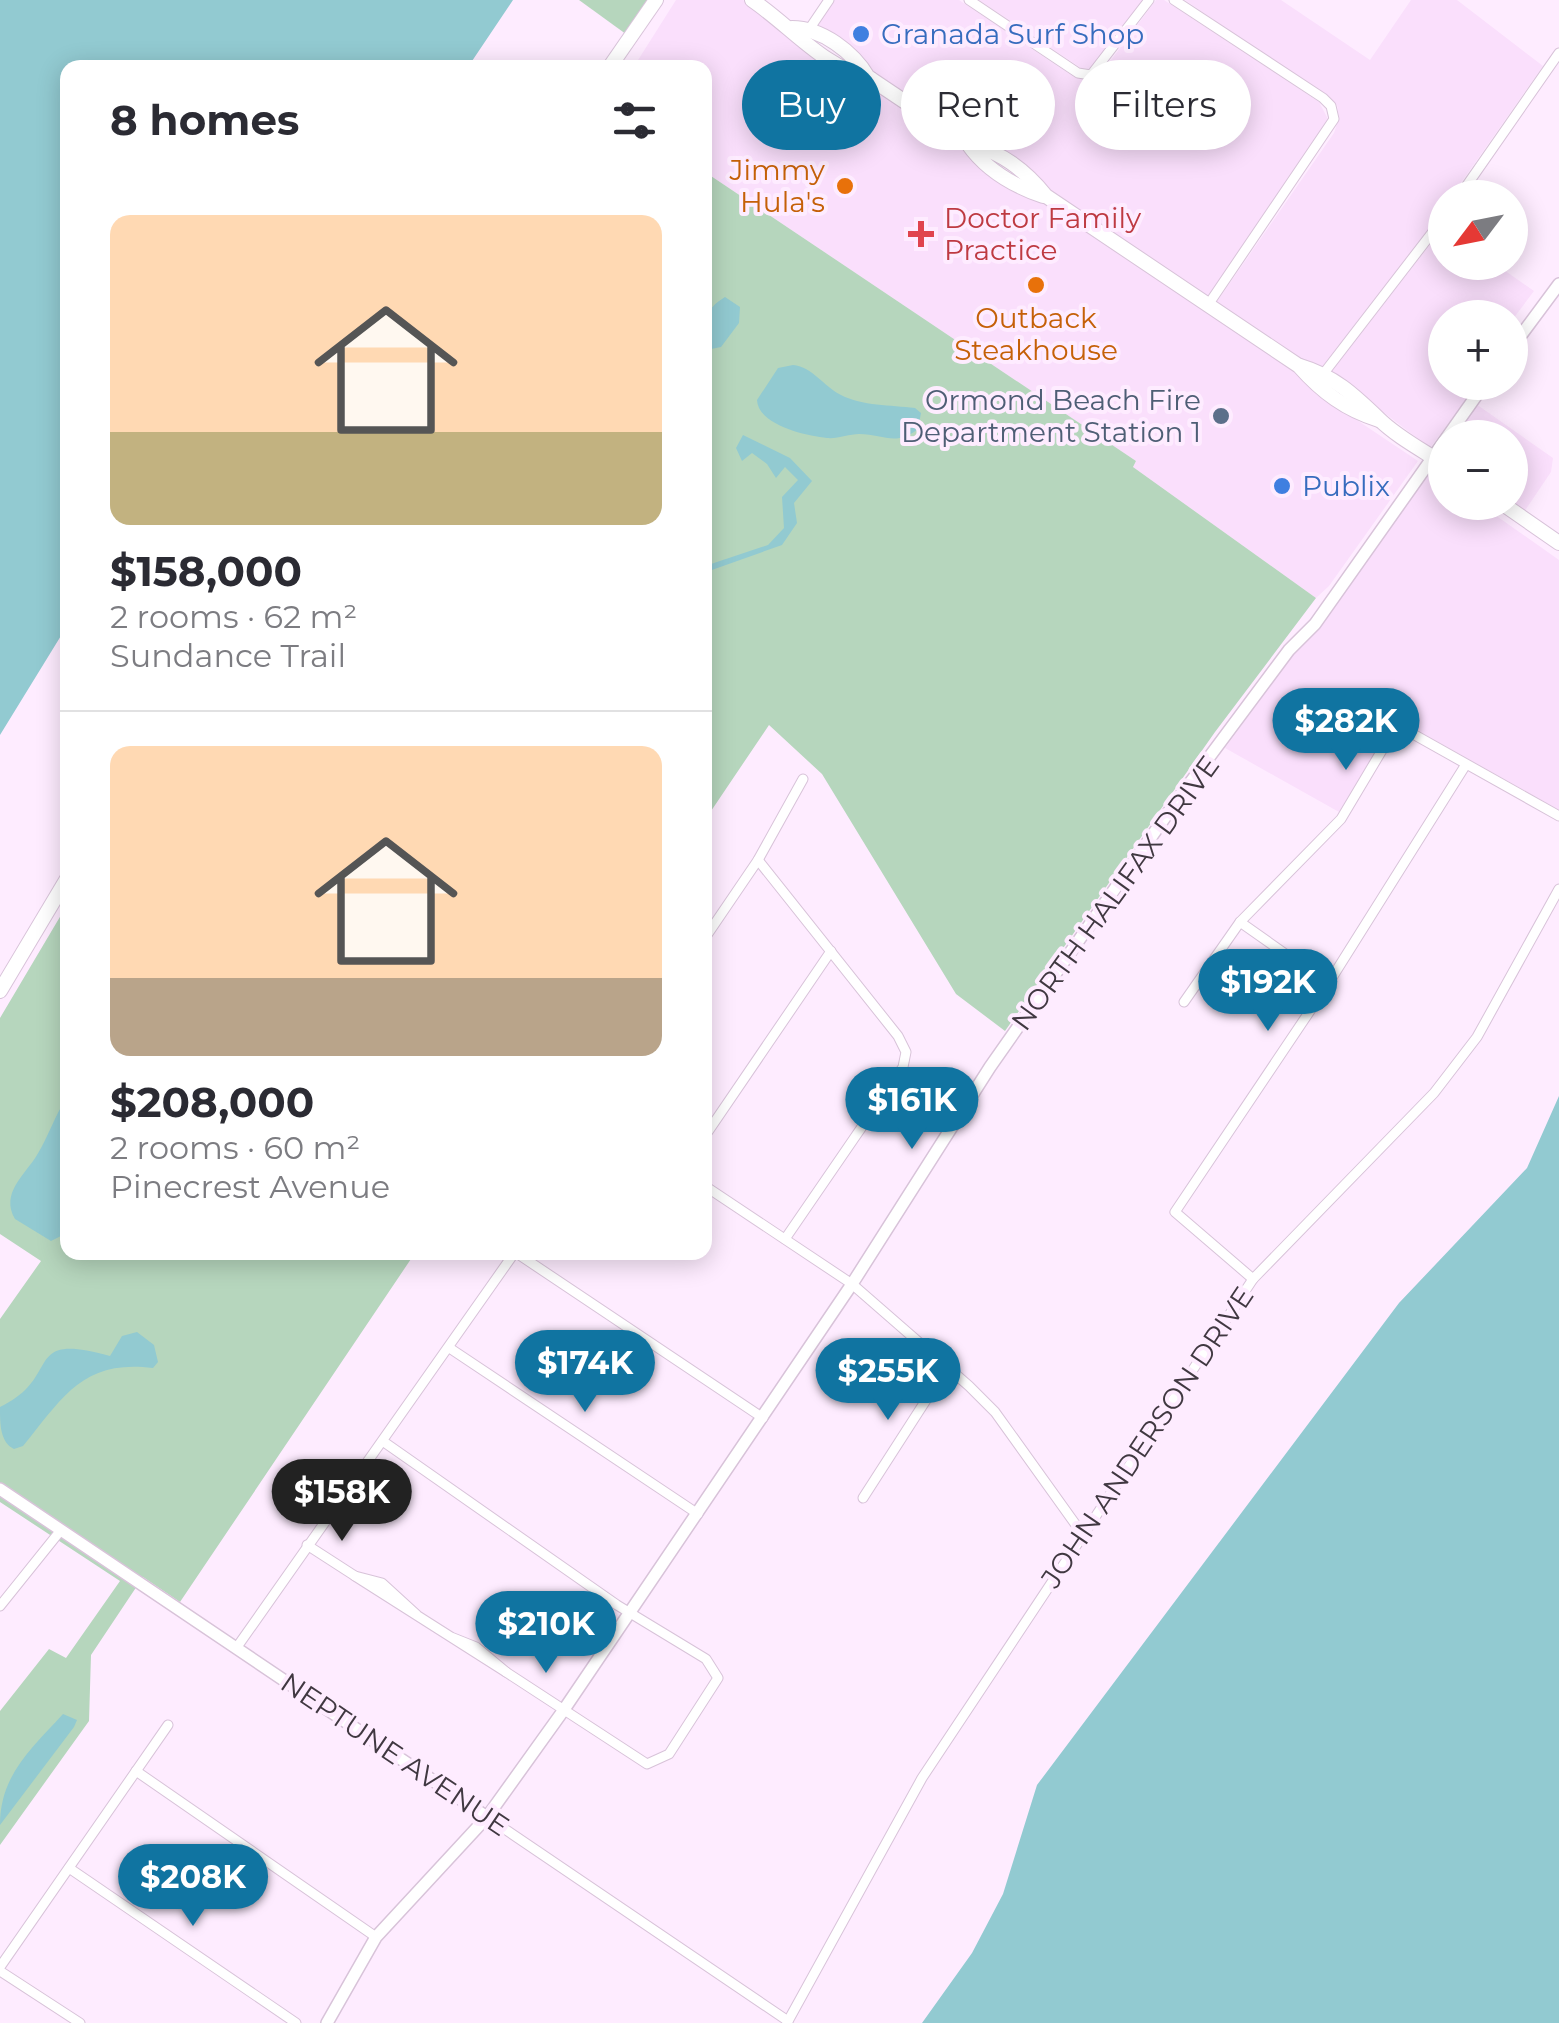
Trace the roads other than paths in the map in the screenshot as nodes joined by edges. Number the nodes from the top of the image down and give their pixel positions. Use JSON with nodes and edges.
{"nodes":[{"id":1,"x":656,"y":0,"type":"edge"},
{"id":2,"x":752,"y":0,"type":"edge"},
{"id":3,"x":829,"y":0,"type":"edge"},
{"id":4,"x":970,"y":0,"type":"edge"},
{"id":5,"x":1149,"y":0,"type":"edge"},
{"id":6,"x":1174,"y":0,"type":"edge"},
{"id":7,"x":792,"y":28,"type":"junction"},
{"id":8,"x":810,"y":28,"type":"junction"},
{"id":9,"x":1559,"y":52,"type":"edge"},
{"id":10,"x":615,"y":60,"type":"edge"},
{"id":11,"x":828,"y":60,"type":"edge"},
{"id":12,"x":858,"y":60,"type":"edge"},
{"id":13,"x":881,"y":85,"type":"edge"},
{"id":14,"x":1470,"y":180,"type":"edge"},
{"id":15,"x":1428,"y":238,"type":"edge"},
{"id":16,"x":1559,"y":284,"type":"edge"},
{"id":17,"x":1208,"y":305,"type":"junction"},
{"id":18,"x":1528,"y":326,"type":"edge"},
{"id":19,"x":1299,"y":366,"type":"junction"},
{"id":20,"x":1324,"y":373,"type":"junction"},
{"id":21,"x":1379,"y":420,"type":"junction"},
{"id":22,"x":1428,"y":454,"type":"edge"},
{"id":23,"x":1428,"y":460,"type":"edge"},
{"id":24,"x":1526,"y":520,"type":"edge"},
{"id":25,"x":1559,"y":543,"type":"edge"},
{"id":26,"x":1464,"y":766,"type":"junction"},
{"id":27,"x":803,"y":779,"type":"dead end"},
{"id":28,"x":1559,"y":816,"type":"edge"},
{"id":29,"x":758,"y":860,"type":"junction"},
{"id":30,"x":1559,"y":889,"type":"edge"},
{"id":31,"x":60,"y":890,"type":"edge"},
{"id":32,"x":1240,"y":922,"type":"junction"},
{"id":33,"x":712,"y":928,"type":"edge"},
{"id":34,"x":830,"y":951,"type":"junction"},
{"id":35,"x":1328,"y":984,"type":"junction"},
{"id":36,"x":0,"y":991,"type":"edge"},
{"id":37,"x":1184,"y":1002,"type":"dead end"},
{"id":38,"x":712,"y":1126,"type":"edge"},
{"id":39,"x":712,"y":1191,"type":"edge"},
{"id":40,"x":786,"y":1239,"type":"junction"},
{"id":41,"x":510,"y":1260,"type":"edge"},
{"id":42,"x":527,"y":1260,"type":"edge"},
{"id":43,"x":1253,"y":1279,"type":"junction"},
{"id":44,"x":852,"y":1284,"type":"junction"},
{"id":45,"x":450,"y":1349,"type":"junction"},
{"id":46,"x":946,"y":1369,"type":"junction"},
{"id":47,"x":763,"y":1418,"type":"junction"},
{"id":48,"x":384,"y":1442,"type":"junction"},
{"id":49,"x":0,"y":1490,"type":"edge"},
{"id":50,"x":862,"y":1498,"type":"dead end"},
{"id":51,"x":698,"y":1514,"type":"junction"},
{"id":52,"x":61,"y":1530,"type":"junction"},
{"id":53,"x":1081,"y":1532,"type":"junction"},
{"id":54,"x":307,"y":1545,"type":"junction"},
{"id":55,"x":0,"y":1606,"type":"edge"},
{"id":56,"x":630,"y":1611,"type":"junction"},
{"id":57,"x":236,"y":1647,"type":"junction"},
{"id":58,"x":563,"y":1712,"type":"junction"},
{"id":59,"x":168,"y":1725,"type":"dead end"},
{"id":60,"x":136,"y":1771,"type":"junction"},
{"id":61,"x":487,"y":1817,"type":"junction"},
{"id":62,"x":69,"y":1868,"type":"junction"},
{"id":63,"x":376,"y":1937,"type":"junction"},
{"id":64,"x":0,"y":1969,"type":"edge"},
{"id":65,"x":787,"y":2022,"type":"edge"},
{"id":66,"x":80,"y":2023,"type":"edge"},
{"id":67,"x":296,"y":2023,"type":"edge"},
{"id":68,"x":326,"y":2023,"type":"edge"}],
"edges":[{"from":1,"to":10,"type":"main road"},
{"from":2,"to":7,"type":"main road"},
{"from":3,"to":8,"type":"street"},
{"from":4,"to":5,"type":"street"},
{"from":6,"to":17,"type":"street"},
{"from":7,"to":8,"type":"main road"},
{"from":7,"to":11,"type":"main road"},
{"from":8,"to":12,"type":"main road"},
{"from":9,"to":14,"type":"street"},
{"from":13,"to":17,"type":"main road"},
{"from":15,"to":20,"type":"street"},
{"from":16,"to":18,"type":"street"},
{"from":17,"to":19,"type":"main road"},
{"from":19,"to":20,"type":"main road"},
{"from":19,"to":21,"type":"main road"},
{"from":20,"to":21,"type":"main road"},
{"from":21,"to":22,"type":"main road"},
{"from":23,"to":44,"type":"street","name":"NORTH HALIFAX DRIVE"},
{"from":24,"to":25,"type":"main road"},
{"from":26,"to":28,"type":"street"},
{"from":26,"to":32,"type":"street"},
{"from":26,"to":35,"type":"street"},
{"from":27,"to":29,"type":"street"},
{"from":29,"to":33,"type":"street"},
{"from":29,"to":34,"type":"street"},
{"from":30,"to":43,"type":"street","name":"JOHN ANDERSON DRIVE"},
{"from":31,"to":36,"type":"main road"},
{"from":32,"to":35,"type":"street"},
{"from":32,"to":37,"type":"street"},
{"from":34,"to":38,"type":"street"},
{"from":34,"to":40,"type":"street"},
{"from":35,"to":43,"type":"street"},
{"from":39,"to":40,"type":"street"},
{"from":40,"to":44,"type":"street"},
{"from":41,"to":45,"type":"street"},
{"from":42,"to":47,"type":"street"},
{"from":43,"to":53,"type":"street","name":"JOHN ANDERSON DRIVE"},
{"from":44,"to":46,"type":"street"},
{"from":44,"to":47,"type":"street","name":"NORTH HALIFAX DRIVE"},
{"from":45,"to":48,"type":"street"},
{"from":45,"to":51,"type":"street"},
{"from":46,"to":50,"type":"street"},
{"from":46,"to":53,"type":"street"},
{"from":47,"to":51,"type":"street","name":"NORTH HALIFAX DRIVE"},
{"from":48,"to":54,"type":"street"},
{"from":48,"to":56,"type":"street"},
{"from":49,"to":52,"type":"street","name":"NEPTUNE AVENUE"},
{"from":51,"to":56,"type":"street","name":"NORTH HALIFAX DRIVE"},
{"from":52,"to":55,"type":"street"},
{"from":52,"to":57,"type":"street","name":"NEPTUNE AVENUE"},
{"from":53,"to":65,"type":"street","name":"JOHN ANDERSON DRIVE"},
{"from":54,"to":57,"type":"street"},
{"from":54,"to":58,"type":"street"},
{"from":56,"to":58,"type":"street","name":"NORTH HALIFAX DRIVE"},
{"from":56,"to":58,"type":"street"},
{"from":57,"to":61,"type":"street","name":"NEPTUNE AVENUE"},
{"from":58,"to":61,"type":"street","name":"NORTH HALIFAX DRIVE"},
{"from":59,"to":60,"type":"street"},
{"from":60,"to":62,"type":"street"},
{"from":60,"to":63,"type":"street"},
{"from":61,"to":63,"type":"street","name":"NORTH HALIFAX DRIVE"},
{"from":61,"to":65,"type":"street","name":"NEPTUNE AVENUE"},
{"from":62,"to":64,"type":"street"},
{"from":62,"to":67,"type":"street"},
{"from":63,"to":68,"type":"street","name":"NORTH HALIFAX DRIVE"},
{"from":64,"to":66,"type":"street"}]}
